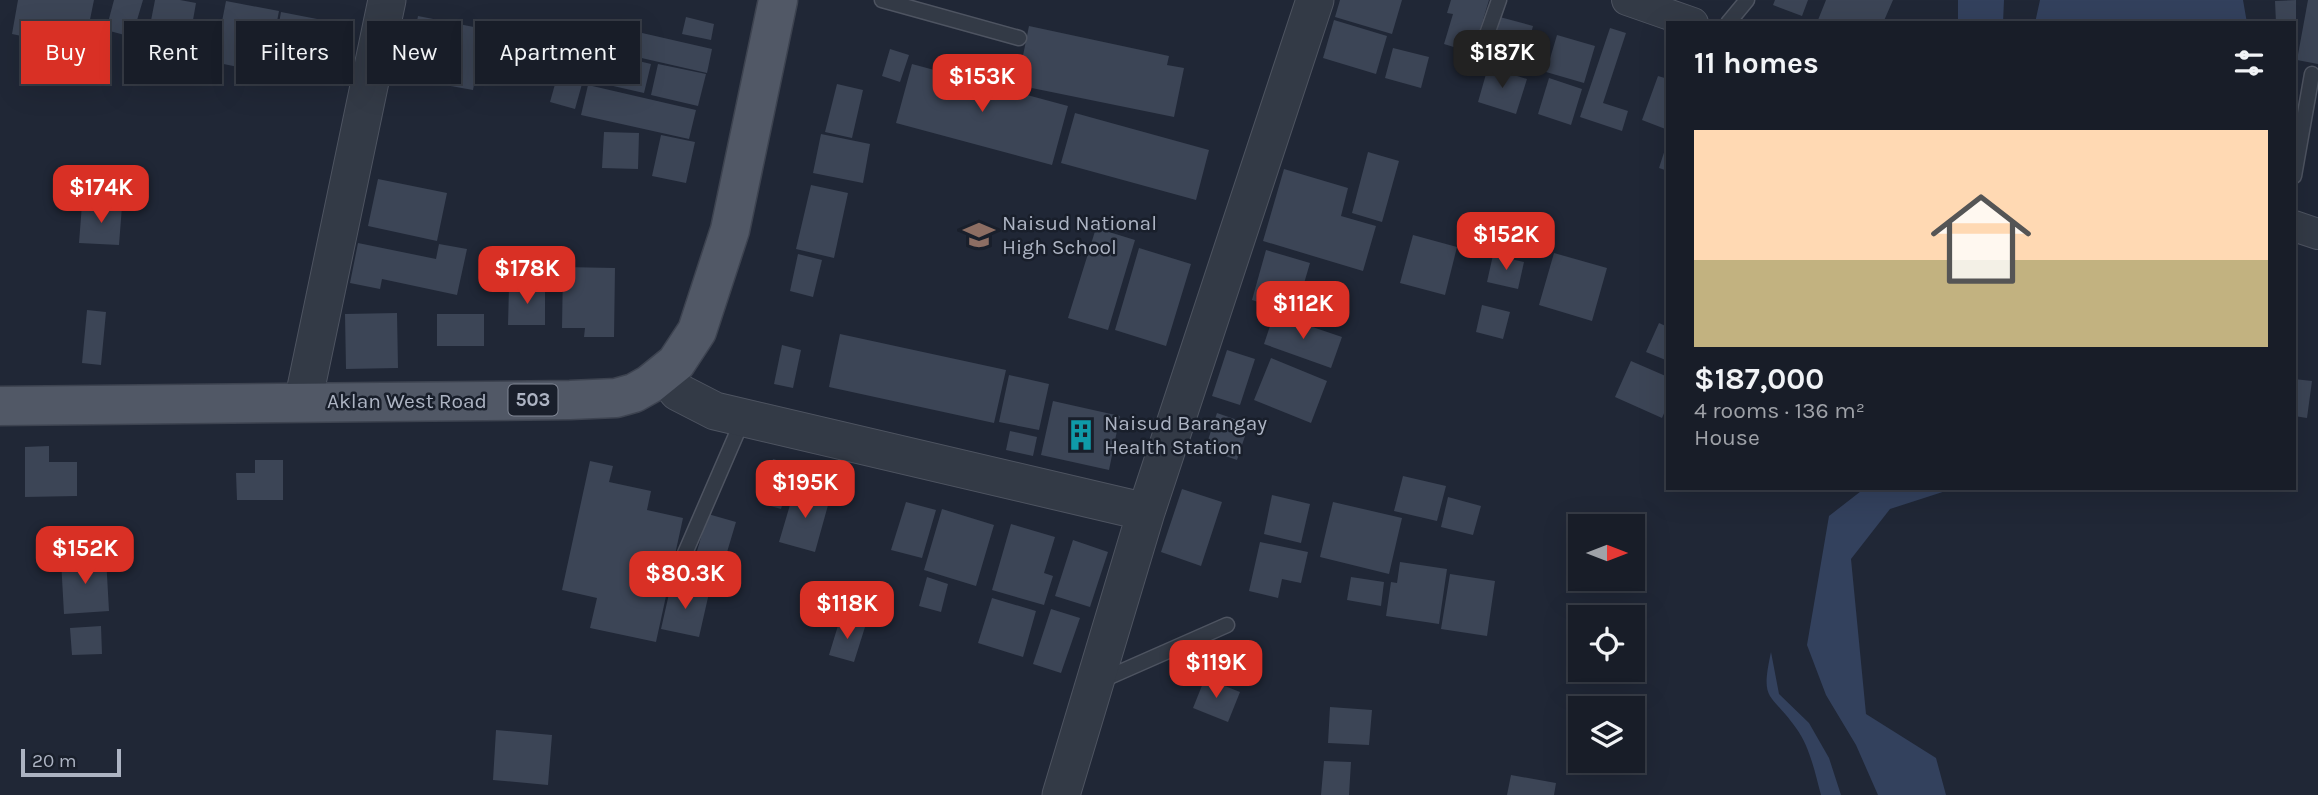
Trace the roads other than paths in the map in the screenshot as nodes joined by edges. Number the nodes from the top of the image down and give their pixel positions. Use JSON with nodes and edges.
{"nodes":[{"id":1,"x":387,"y":0,"type":"edge"},
{"id":2,"x":778,"y":0,"type":"edge"},
{"id":3,"x":882,"y":0,"type":"edge"},
{"id":4,"x":1315,"y":0,"type":"edge"},
{"id":5,"x":1499,"y":0,"type":"edge"},
{"id":6,"x":1628,"y":0,"type":"edge"},
{"id":7,"x":1747,"y":0,"type":"edge"},
{"id":8,"x":1687,"y":21,"type":"edge"},
{"id":9,"x":1730,"y":21,"type":"edge"},
{"id":10,"x":1019,"y":38,"type":"dead end"},
{"id":11,"x":1480,"y":54,"type":"dead end"},
{"id":12,"x":2312,"y":74,"type":"dead end"},
{"id":13,"x":2296,"y":165,"type":"edge"},
{"id":14,"x":2296,"y":227,"type":"edge"},
{"id":15,"x":2318,"y":234,"type":"edge"},
{"id":16,"x":663,"y":373,"type":"junction"},
{"id":17,"x":303,"y":402,"type":"junction"},
{"id":18,"x":0,"y":406,"type":"edge"},
{"id":19,"x":744,"y":418,"type":"junction"},
{"id":20,"x":1146,"y":512,"type":"junction"},
{"id":21,"x":673,"y":581,"type":"dead end"},
{"id":22,"x":1227,"y":625,"type":"dead end"},
{"id":23,"x":1095,"y":683,"type":"junction"},
{"id":24,"x":1061,"y":795,"type":"edge"}],
"edges":[{"from":1,"to":17,"type":"street"},
{"from":2,"to":16,"type":"main road","name":"Aklan West Road","number":"503"},
{"from":3,"to":10,"type":"lane"},
{"from":4,"to":20,"type":"street"},
{"from":5,"to":11,"type":"lane"},
{"from":6,"to":8,"type":"street"},
{"from":7,"to":9,"type":"lane"},
{"from":12,"to":13,"type":"lane"},
{"from":14,"to":15,"type":"street"},
{"from":16,"to":17,"type":"main road","name":"Aklan West Road","number":"503"},
{"from":16,"to":19,"type":"street"},
{"from":17,"to":18,"type":"main road","name":"Aklan West Road","number":"503"},
{"from":19,"to":20,"type":"street"},
{"from":19,"to":21,"type":"lane"},
{"from":20,"to":23,"type":"street"},
{"from":22,"to":23,"type":"lane"},
{"from":23,"to":24,"type":"street"}]}
